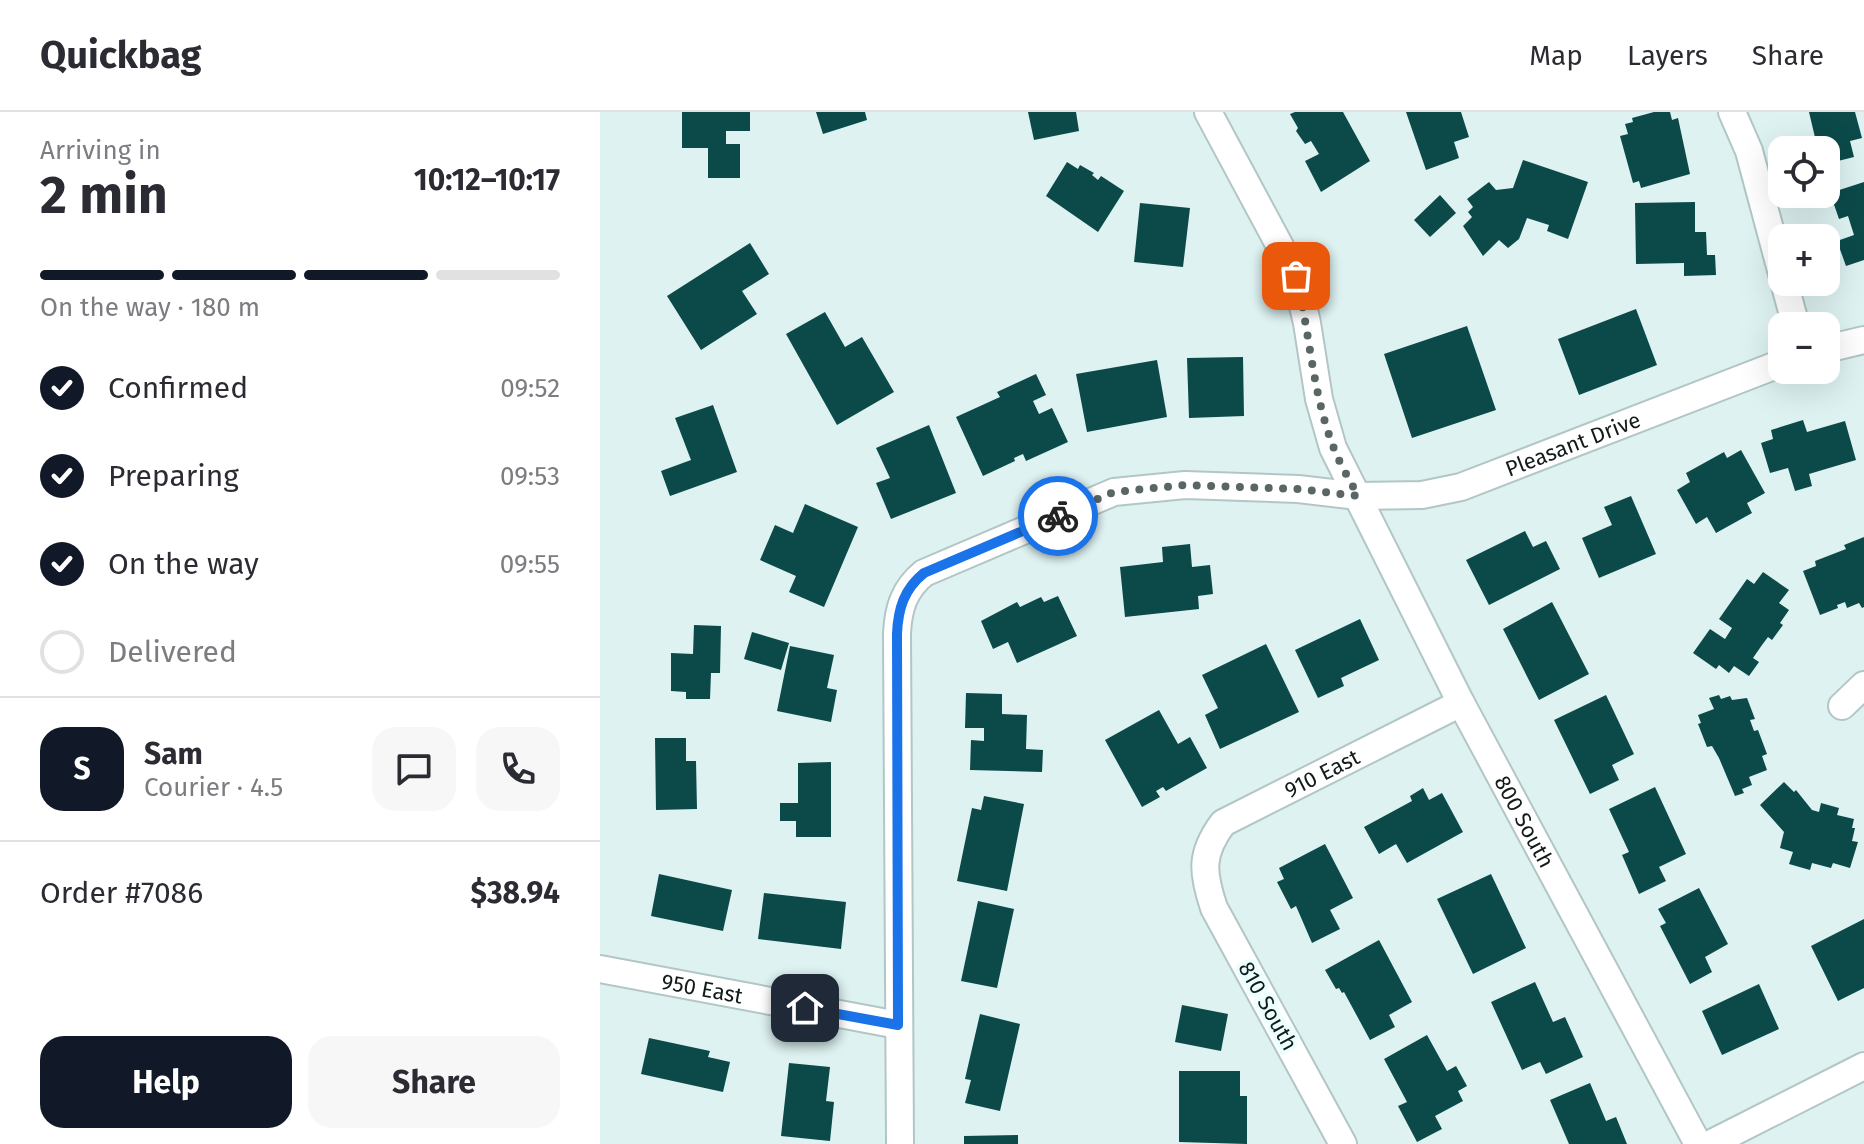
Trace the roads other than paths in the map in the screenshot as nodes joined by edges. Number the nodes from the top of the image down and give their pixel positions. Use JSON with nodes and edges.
{"nodes":[{"id":1,"x":1208,"y":112,"type":"edge"},
{"id":2,"x":1732,"y":112,"type":"edge"},
{"id":3,"x":1769,"y":224,"type":"edge"},
{"id":4,"x":1864,"y":340,"type":"edge"},
{"id":5,"x":1840,"y":346,"type":"edge"},
{"id":6,"x":1768,"y":368,"type":"edge"},
{"id":7,"x":1358,"y":496,"type":"junction"},
{"id":8,"x":1864,"y":685,"type":"edge"},
{"id":9,"x":1461,"y":703,"type":"junction"},
{"id":10,"x":1842,"y":706,"type":"dead end"},
{"id":11,"x":1203,"y":863,"type":"joint"},
{"id":12,"x":600,"y":969,"type":"edge"},
{"id":13,"x":898,"y":1025,"type":"junction"},
{"id":14,"x":1864,"y":1066,"type":"edge"},
{"id":15,"x":900,"y":1144,"type":"edge"},
{"id":16,"x":1343,"y":1144,"type":"edge"},
{"id":17,"x":1698,"y":1144,"type":"edge"},
{"id":18,"x":1710,"y":1144,"type":"edge"}],
"edges":[{"from":1,"to":7,"type":"street","name":"800 South"},
{"from":2,"to":3,"type":"street"},
{"from":4,"to":5,"type":"street"},
{"from":6,"to":7,"type":"street","name":"Pleasant Drive"},
{"from":7,"to":9,"type":"street","name":"800 South"},
{"from":7,"to":13,"type":"street","name":"Pleasant Drive"},
{"from":8,"to":10,"type":"street"},
{"from":9,"to":11,"type":"street","name":"910 East"},
{"from":9,"to":17,"type":"street","name":"800 South"},
{"from":11,"to":16,"type":"street","name":"810 South"},
{"from":12,"to":13,"type":"street","name":"950 East"},
{"from":13,"to":15,"type":"street"},
{"from":14,"to":18,"type":"street"}]}
